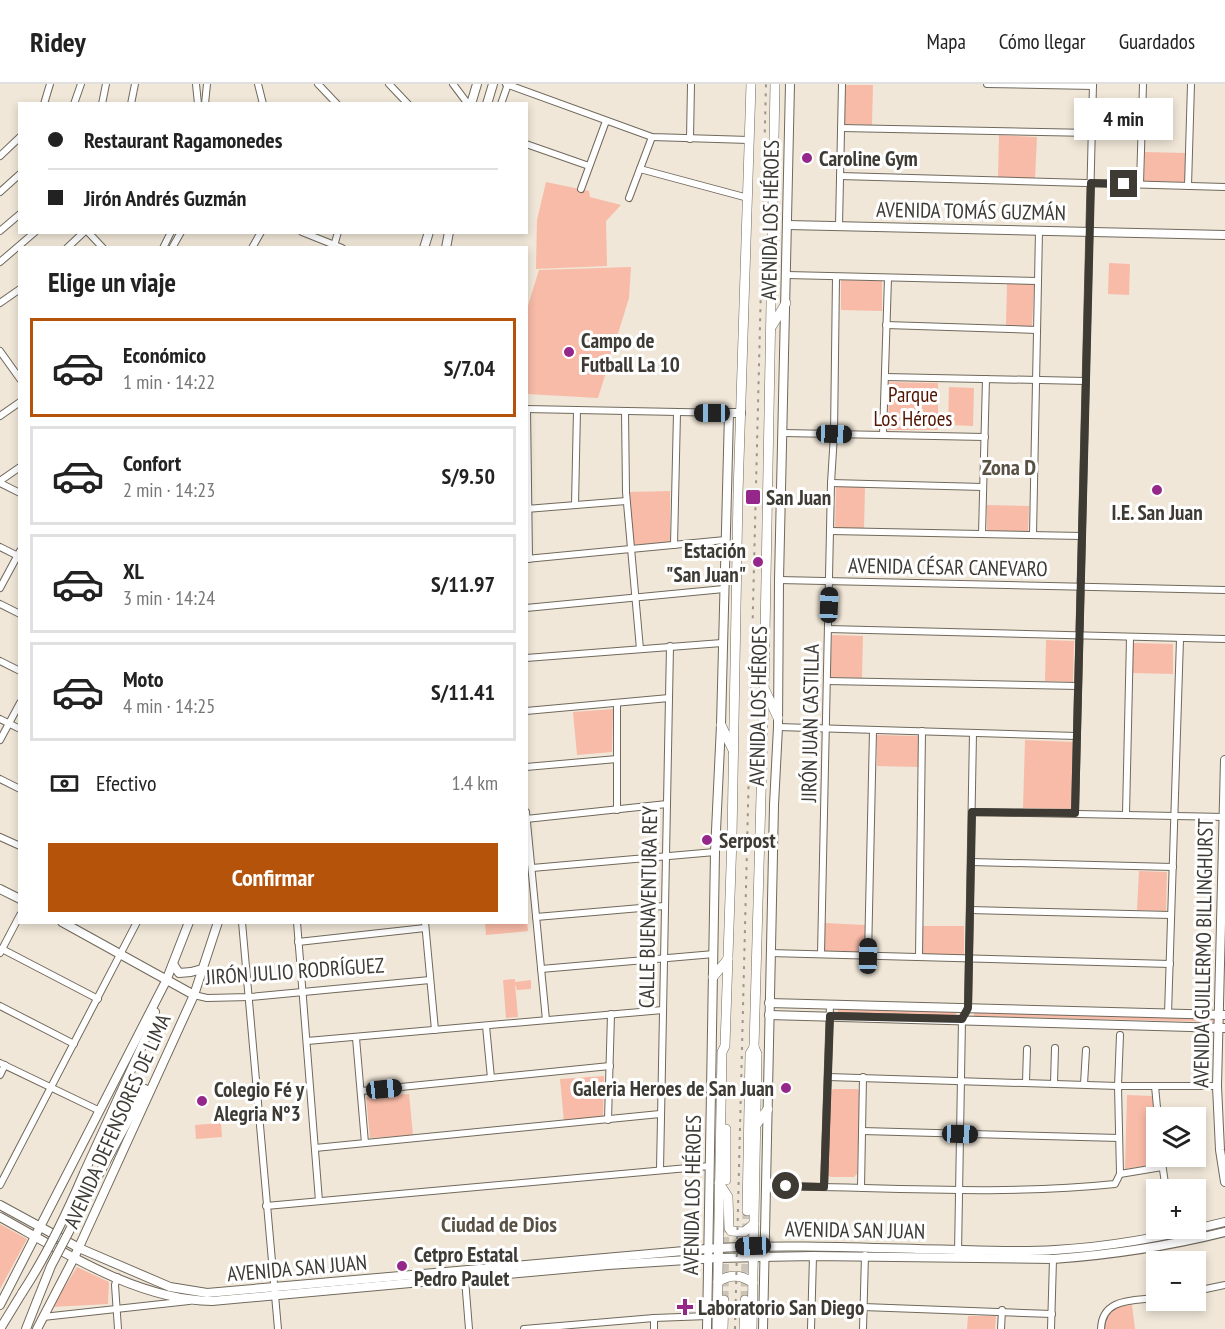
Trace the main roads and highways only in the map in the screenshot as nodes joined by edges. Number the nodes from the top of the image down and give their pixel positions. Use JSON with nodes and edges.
{"nodes":[{"id":1,"x":477,"y":84,"type":"edge"},
{"id":2,"x":493,"y":84,"type":"edge"},
{"id":3,"x":751,"y":84,"type":"edge"},
{"id":4,"x":775,"y":84,"type":"edge"},
{"id":5,"x":790,"y":84,"type":"edge"},
{"id":6,"x":471,"y":102,"type":"edge"},
{"id":7,"x":488,"y":102,"type":"edge"},
{"id":8,"x":788,"y":225,"type":"junction"},
{"id":9,"x":1225,"y":235,"type":"edge"},
{"id":10,"x":786,"y":303,"type":"junction"},
{"id":11,"x":771,"y":328,"type":"junction"},
{"id":12,"x":741,"y":414,"type":"junction"},
{"id":13,"x":764,"y":688,"type":"junction"},
{"id":14,"x":778,"y":723,"type":"junction"},
{"id":15,"x":721,"y":725,"type":"junction"},
{"id":16,"x":734,"y":752,"type":"junction"},
{"id":17,"x":1225,"y":760,"type":"edge"},
{"id":18,"x":1225,"y":817,"type":"edge"},
{"id":19,"x":0,"y":889,"type":"edge"},
{"id":20,"x":18,"y":898,"type":"edge"},
{"id":21,"x":188,"y":924,"type":"edge"},
{"id":22,"x":217,"y":924,"type":"edge"},
{"id":23,"x":74,"y":925,"type":"edge"},
{"id":24,"x":728,"y":959,"type":"junction"},
{"id":25,"x":173,"y":964,"type":"junction"},
{"id":26,"x":202,"y":969,"type":"junction"},
{"id":27,"x":713,"y":977,"type":"junction"},
{"id":28,"x":166,"y":981,"type":"junction"},
{"id":29,"x":194,"y":995,"type":"junction"},
{"id":30,"x":769,"y":1002,"type":"junction"},
{"id":31,"x":769,"y":1015,"type":"junction"},
{"id":32,"x":1222,"y":1015,"type":"edge"},
{"id":33,"x":182,"y":1021,"type":"junction"},
{"id":34,"x":1222,"y":1028,"type":"edge"},
{"id":35,"x":754,"y":1047,"type":"junction"},
{"id":36,"x":768,"y":1109,"type":"junction"},
{"id":37,"x":756,"y":1125,"type":"junction"},
{"id":38,"x":722,"y":1181,"type":"junction"},
{"id":39,"x":1225,"y":1182,"type":"edge"},
{"id":40,"x":0,"y":1205,"type":"edge"},
{"id":41,"x":747,"y":1211,"type":"tunnel mouth"},
{"id":42,"x":0,"y":1218,"type":"edge"},
{"id":43,"x":1225,"y":1222,"type":"edge"},
{"id":44,"x":754,"y":1224,"type":"junction"},
{"id":45,"x":41,"y":1227,"type":"junction"},
{"id":46,"x":1206,"y":1227,"type":"edge"},
{"id":47,"x":1225,"y":1232,"type":"edge"},
{"id":48,"x":1206,"y":1233,"type":"edge"},
{"id":49,"x":36,"y":1237,"type":"junction"},
{"id":50,"x":1148,"y":1239,"type":"edge"},
{"id":51,"x":1158,"y":1239,"type":"edge"},
{"id":52,"x":79,"y":1248,"type":"junction"},
{"id":53,"x":765,"y":1251,"type":"junction"},
{"id":54,"x":753,"y":1252,"type":"junction"},
{"id":55,"x":714,"y":1253,"type":"junction"},
{"id":56,"x":865,"y":1253,"type":"junction"},
{"id":57,"x":958,"y":1254,"type":"junction"},
{"id":58,"x":74,"y":1258,"type":"junction"},
{"id":59,"x":718,"y":1282,"type":"junction"},
{"id":60,"x":753,"y":1283,"type":"junction"},
{"id":61,"x":274,"y":1293,"type":"junction"},
{"id":62,"x":1,"y":1300,"type":"edge"},
{"id":63,"x":724,"y":1300,"type":"tunnel mouth"},
{"id":64,"x":745,"y":1300,"type":"tunnel mouth"},
{"id":65,"x":0,"y":1329,"type":"edge"},
{"id":66,"x":26,"y":1329,"type":"edge"},
{"id":67,"x":37,"y":1329,"type":"edge"},
{"id":68,"x":708,"y":1329,"type":"edge"},
{"id":69,"x":717,"y":1329,"type":"edge"},
{"id":70,"x":723,"y":1329,"type":"edge"},
{"id":71,"x":744,"y":1329,"type":"edge"},
{"id":72,"x":752,"y":1329,"type":"edge"},
{"id":73,"x":763,"y":1329,"type":"edge"}],
"edges":[{"from":1,"to":6,"type":"main road"},
{"from":2,"to":7,"type":"main road"},
{"from":3,"to":12,"type":"main road","name":"AVENIDA LOS HÉROES"},
{"from":4,"to":11,"type":"main road","name":"AVENIDA LOS HÉROES"},
{"from":5,"to":8,"type":"main road","name":"AVENIDA LOS HÉROES"},
{"from":8,"to":9,"type":"main road","name":"AVENIDA TOMÁS GUZMÁN"},
{"from":8,"to":10,"type":"main road","name":"AVENIDA LOS HÉROES"},
{"from":10,"to":11,"type":"main road"},
{"from":10,"to":14,"type":"main road","name":"AVENIDA LOS HÉROES"},
{"from":11,"to":13,"type":"main road","name":"AVENIDA LOS HÉROES"},
{"from":12,"to":15,"type":"main road","name":"AVENIDA LOS HÉROES"},
{"from":12,"to":16,"type":"main road","name":"AVENIDA LOS HÉROES"},
{"from":13,"to":14,"type":"main road"},
{"from":13,"to":35,"type":"main road","name":"AVENIDA LOS HÉROES"},
{"from":14,"to":30,"type":"main road","name":"AVENIDA LOS HÉROES"},
{"from":15,"to":16,"type":"main road"},
{"from":15,"to":27,"type":"main road","name":"AVENIDA LOS HÉROES"},
{"from":16,"to":24,"type":"main road","name":"AVENIDA LOS HÉROES"},
{"from":17,"to":18,"type":"main road","name":"AVENIDA GUILLERMO BILLINGHURST"},
{"from":18,"to":32,"type":"main road","name":"AVENIDA GUILLERMO BILLINGHURST"},
{"from":19,"to":20,"type":"main road"},
{"from":21,"to":25,"type":"main road","name":"AVENIDA DEFENSORES DE LIMA"},
{"from":22,"to":26,"type":"main road","name":"AVENIDA DEFENSORES DE LIMA"},
{"from":23,"to":28,"type":"main road","name":"JIRÓN JULIO RODRÍGUEZ"},
{"from":24,"to":27,"type":"main road"},
{"from":24,"to":38,"type":"main road","name":"AVENIDA LOS HÉROES"},
{"from":25,"to":26,"type":"main road"},
{"from":25,"to":28,"type":"main road","name":"AVENIDA DEFENSORES DE LIMA"},
{"from":26,"to":29,"type":"main road","name":"AVENIDA DEFENSORES DE LIMA"},
{"from":27,"to":55,"type":"main road","name":"AVENIDA LOS HÉROES"},
{"from":28,"to":29,"type":"main road","name":"JIRÓN JULIO RODRÍGUEZ"},
{"from":28,"to":45,"type":"main road","name":"AVENIDA DEFENSORES DE LIMA"},
{"from":28,"to":65,"type":"main road","bridge":true},
{"from":29,"to":33,"type":"main road","name":"AVENIDA DEFENSORES DE LIMA"},
{"from":30,"to":31,"type":"main road","name":"AVENIDA LOS HÉROES"},
{"from":30,"to":32,"type":"main road"},
{"from":31,"to":34,"type":"main road"},
{"from":31,"to":36,"type":"main road","name":"AVENIDA LOS HÉROES"},
{"from":32,"to":34,"type":"main road","name":"AVENIDA GUILLERMO BILLINGHURST"},
{"from":33,"to":52,"type":"main road","name":"AVENIDA DEFENSORES DE LIMA"},
{"from":33,"to":66,"type":"main road","bridge":true},
{"from":34,"to":39,"type":"main road","name":"AVENIDA GUILLERMO BILLINGHURST"},
{"from":35,"to":37,"type":"main road","name":"AVENIDA LOS HÉROES"},
{"from":35,"to":41,"type":"main road","name":"AVENIDA LOS HÉROES"},
{"from":36,"to":37,"type":"main road"},
{"from":36,"to":53,"type":"main road","name":"AVENIDA LOS HÉROES"},
{"from":37,"to":44,"type":"main road","name":"AVENIDA LOS HÉROES"},
{"from":38,"to":44,"type":"main road"},
{"from":38,"to":55,"type":"main road","name":"AVENIDA LOS HÉROES"},
{"from":40,"to":45,"type":"main road","name":"AVENIDA SAN JUAN"},
{"from":42,"to":49,"type":"main road","name":"AVENIDA SAN JUAN"},
{"from":43,"to":46,"type":"main road","name":"AVENIDA SAN JUAN"},
{"from":44,"to":54,"type":"main road","name":"AVENIDA LOS HÉROES"},
{"from":45,"to":49,"type":"main road","name":"AVENIDA DEFENSORES DE LIMA"},
{"from":45,"to":52,"type":"main road","name":"AVENIDA SAN JUAN"},
{"from":47,"to":48,"type":"main road","name":"AVENIDA SAN JUAN"},
{"from":49,"to":58,"type":"main road","name":"AVENIDA SAN JUAN"},
{"from":49,"to":62,"type":"main road","name":"AVENIDA DEFENSORES DE LIMA"},
{"from":50,"to":57,"type":"main road","name":"AVENIDA SAN JUAN"},
{"from":51,"to":57,"type":"main road","name":"AVENIDA SAN JUAN"},
{"from":52,"to":58,"type":"main road","name":"AVENIDA DEFENSORES DE LIMA"},
{"from":52,"to":61,"type":"main road","name":"AVENIDA SAN JUAN"},
{"from":53,"to":54,"type":"main road","name":"AVENIDA SAN JUAN"},
{"from":53,"to":56,"type":"main road","name":"AVENIDA SAN JUAN"},
{"from":53,"to":56,"type":"main road","name":"AVENIDA SAN JUAN"},
{"from":53,"to":73,"type":"main road","name":"AVENIDA LOS HÉROES"},
{"from":54,"to":55,"type":"main road","name":"AVENIDA SAN JUAN"},
{"from":54,"to":60,"type":"main road","name":"AVENIDA LOS HÉROES"},
{"from":55,"to":59,"type":"main road","name":"AVENIDA LOS HÉROES"},
{"from":55,"to":61,"type":"main road","name":"AVENIDA SAN JUAN"},
{"from":55,"to":61,"type":"main road","name":"AVENIDA SAN JUAN"},
{"from":55,"to":68,"type":"main road","name":"AVENIDA LOS HÉROES"},
{"from":56,"to":57,"type":"main road","name":"AVENIDA SAN JUAN"},
{"from":58,"to":61,"type":"main road","name":"AVENIDA SAN JUAN"},
{"from":58,"to":67,"type":"main road","name":"AVENIDA DEFENSORES DE LIMA"},
{"from":59,"to":60,"type":"main road"},
{"from":59,"to":69,"type":"main road","name":"AVENIDA LOS HÉROES"},
{"from":60,"to":72,"type":"main road","name":"AVENIDA LOS HÉROES"},
{"from":63,"to":70,"type":"main road"},
{"from":64,"to":71,"type":"main road"}]}
